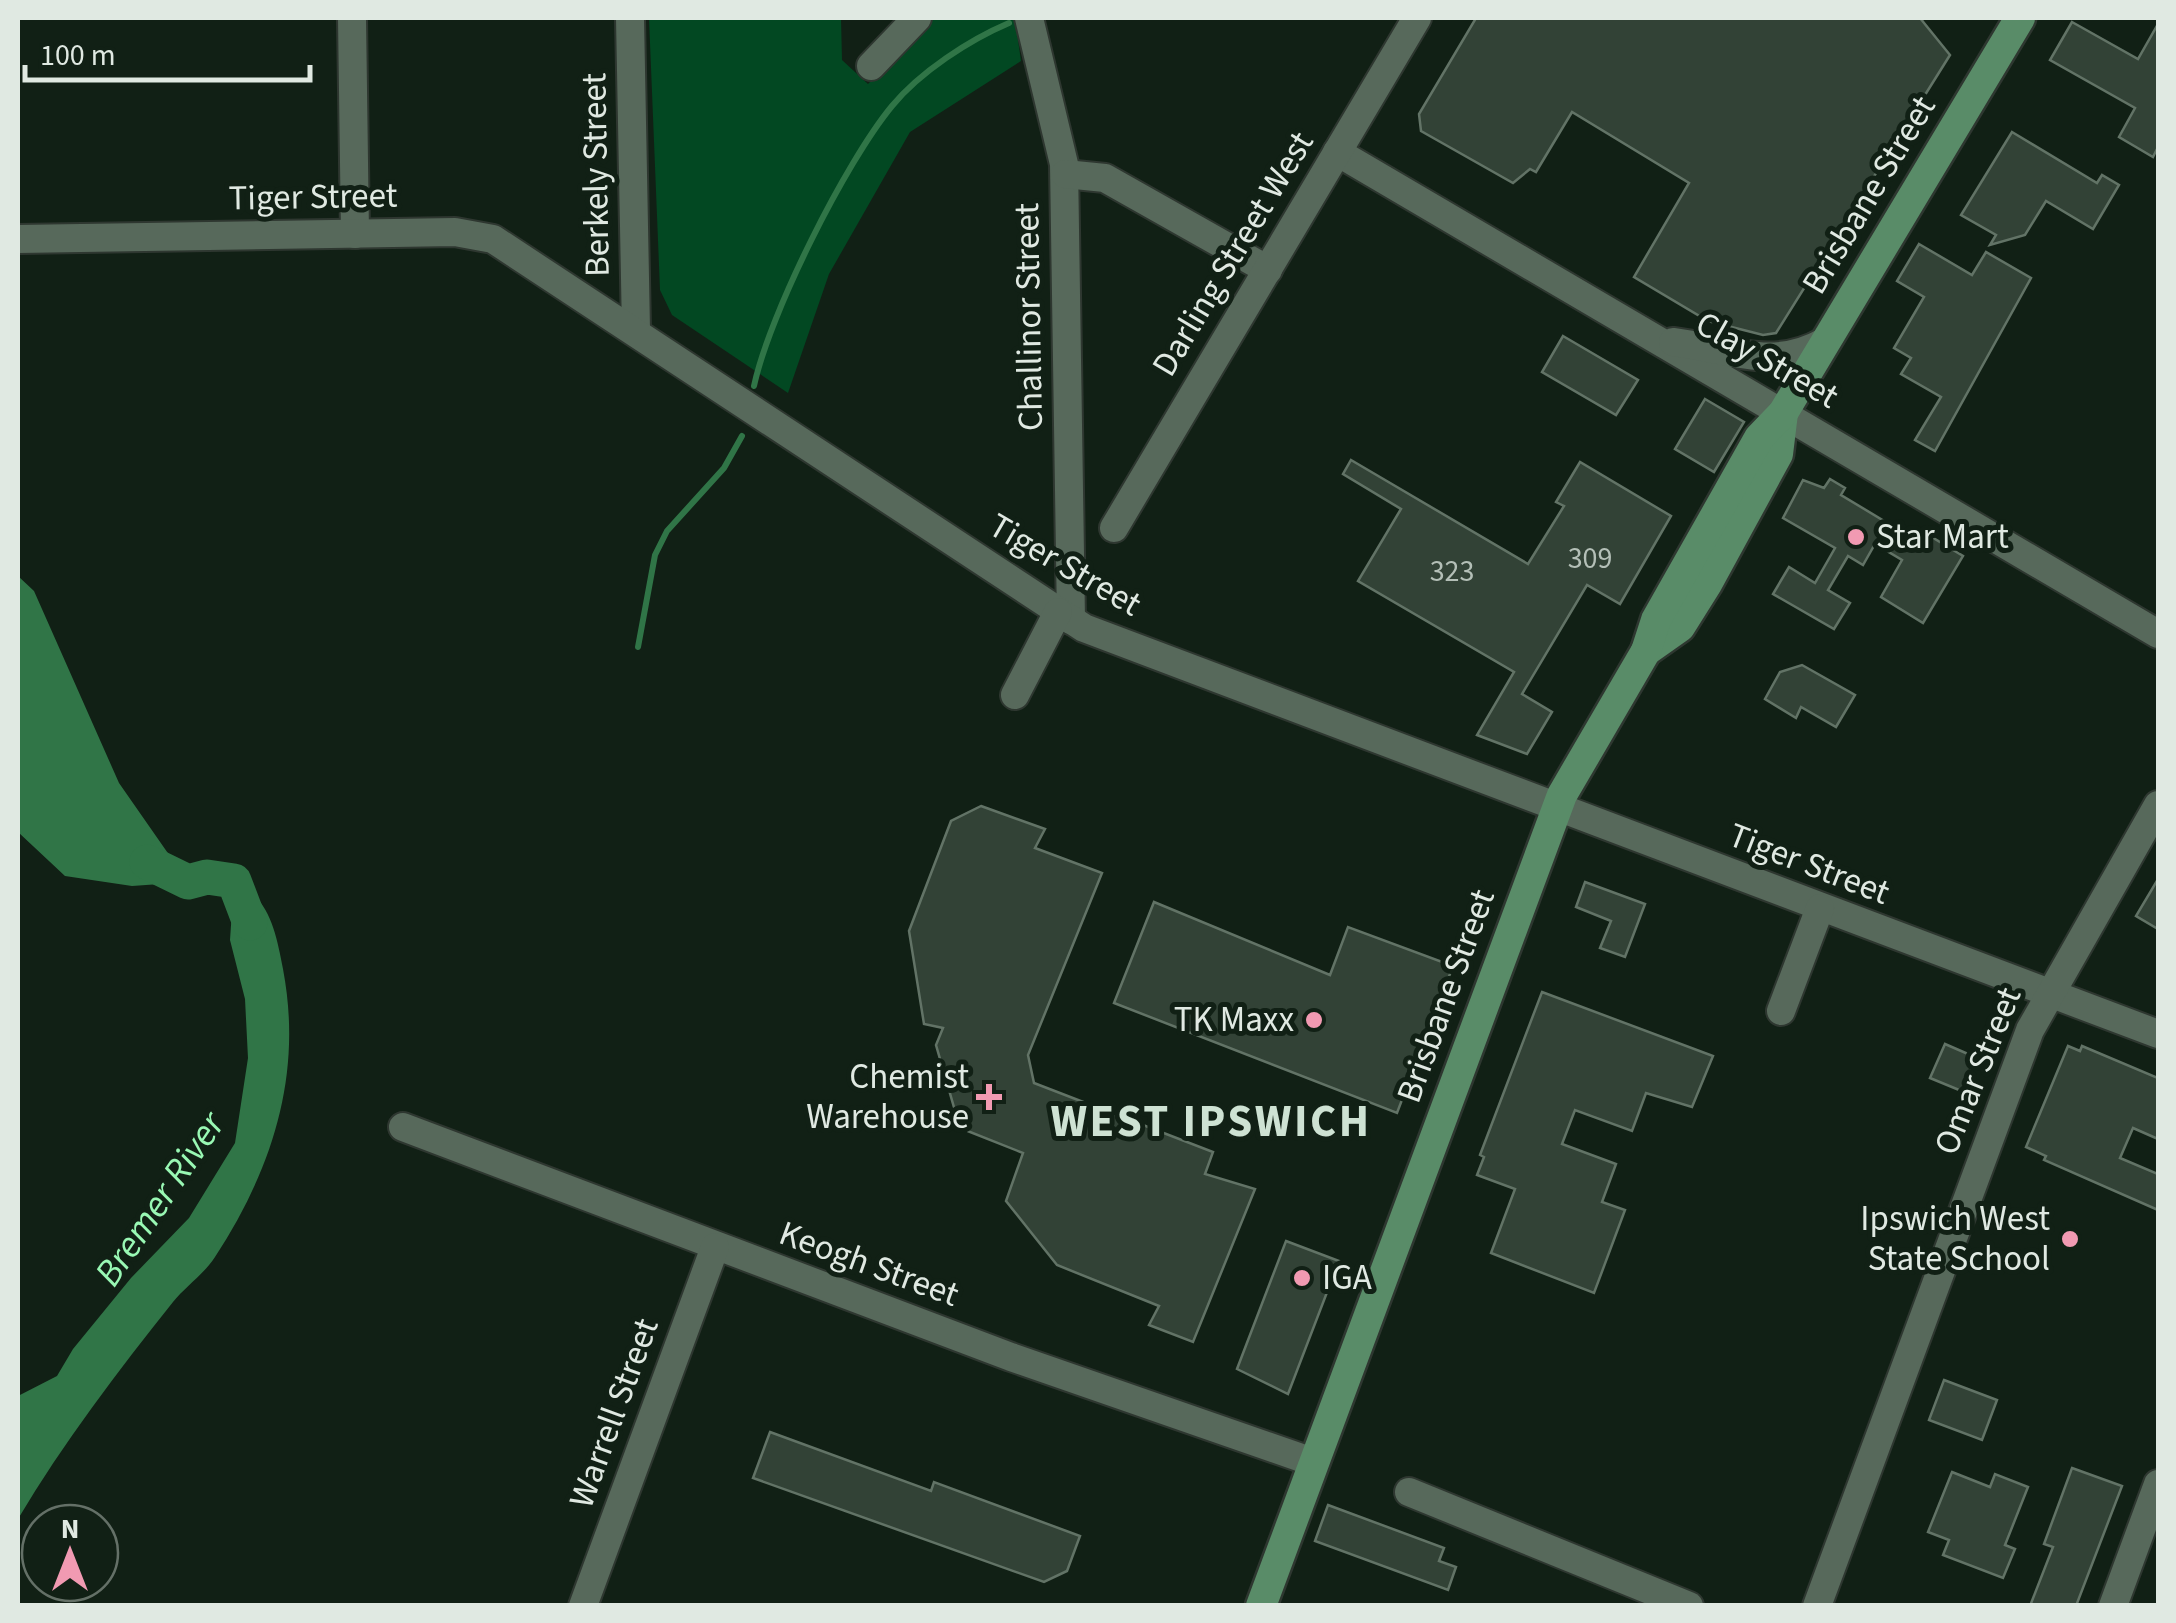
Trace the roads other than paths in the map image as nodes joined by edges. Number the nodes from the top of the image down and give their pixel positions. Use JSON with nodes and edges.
{"nodes":[{"id":1,"x":352,"y":18,"type":"edge"},
{"id":2,"x":630,"y":18,"type":"edge"},
{"id":3,"x":917,"y":18,"type":"edge"},
{"id":4,"x":1029,"y":18,"type":"edge"},
{"id":5,"x":1417,"y":18,"type":"edge"},
{"id":6,"x":2020,"y":18,"type":"edge"},
{"id":7,"x":871,"y":66,"type":"dead end"},
{"id":8,"x":1338,"y":152,"type":"junction"},
{"id":9,"x":1065,"y":174,"type":"junction"},
{"id":10,"x":356,"y":234,"type":"junction"},
{"id":11,"x":18,"y":240,"type":"edge"},
{"id":12,"x":1268,"y":270,"type":"junction"},
{"id":13,"x":636,"y":330,"type":"junction"},
{"id":14,"x":1657,"y":340,"type":"junction"},
{"id":15,"x":1824,"y":342,"type":"junction"},
{"id":16,"x":1783,"y":413,"type":"junction"},
{"id":17,"x":1114,"y":528,"type":"dead end"},
{"id":18,"x":1065,"y":616,"type":"junction"},
{"id":19,"x":2158,"y":634,"type":"edge"},
{"id":20,"x":1015,"y":695,"type":"dead end"},
{"id":21,"x":2158,"y":806,"type":"edge"},
{"id":22,"x":1557,"y":808,"type":"junction"},
{"id":23,"x":1820,"y":908,"type":"junction"},
{"id":24,"x":2048,"y":994,"type":"junction"},
{"id":25,"x":1781,"y":1011,"type":"dead end"},
{"id":26,"x":2158,"y":1034,"type":"edge"},
{"id":27,"x":402,"y":1127,"type":"dead end"},
{"id":28,"x":715,"y":1247,"type":"junction"},
{"id":29,"x":1313,"y":1462,"type":"junction"},
{"id":30,"x":2158,"y":1484,"type":"edge"},
{"id":31,"x":1409,"y":1492,"type":"dead end"},
{"id":32,"x":583,"y":1606,"type":"edge"},
{"id":33,"x":1261,"y":1606,"type":"edge"},
{"id":34,"x":1689,"y":1606,"type":"edge"},
{"id":35,"x":1817,"y":1606,"type":"edge"},
{"id":36,"x":2114,"y":1606,"type":"edge"}],
"edges":[{"from":1,"to":10,"type":"street"},
{"from":2,"to":13,"type":"street","name":"Berkely Street"},
{"from":3,"to":7,"type":"street"},
{"from":4,"to":9,"type":"street","name":"Challinor Street"},
{"from":5,"to":8,"type":"street","name":"Darling Street West"},
{"from":6,"to":15,"type":"main road","name":"Brisbane Street"},
{"from":8,"to":12,"type":"street","name":"Darling Street West"},
{"from":8,"to":14,"type":"street","name":"Clay Street"},
{"from":9,"to":12,"type":"street"},
{"from":9,"to":18,"type":"street","name":"Challinor Street"},
{"from":10,"to":11,"type":"street","name":"Tiger Street"},
{"from":10,"to":13,"type":"street","name":"Tiger Street"},
{"from":12,"to":17,"type":"street","name":"Darling Street West"},
{"from":13,"to":18,"type":"street","name":"Tiger Street"},
{"from":14,"to":15,"type":"street"},
{"from":14,"to":16,"type":"street","name":"Clay Street"},
{"from":15,"to":16,"type":"main road","name":"Brisbane Street"},
{"from":16,"to":19,"type":"street","name":"Clay Street"},
{"from":16,"to":22,"type":"main road","name":"Brisbane Street"},
{"from":18,"to":20,"type":"street"},
{"from":18,"to":22,"type":"street","name":"Tiger Street"},
{"from":21,"to":24,"type":"street","name":"Omar Street"},
{"from":22,"to":23,"type":"street","name":"Tiger Street"},
{"from":22,"to":29,"type":"main road","name":"Brisbane Street"},
{"from":23,"to":24,"type":"street","name":"Tiger Street"},
{"from":23,"to":25,"type":"street"},
{"from":24,"to":26,"type":"street","name":"Tiger Street"},
{"from":24,"to":35,"type":"street","name":"Omar Street"},
{"from":27,"to":28,"type":"street","name":"Keogh Street"},
{"from":28,"to":29,"type":"street","name":"Keogh Street"},
{"from":28,"to":32,"type":"street","name":"Warrell Street"},
{"from":29,"to":33,"type":"main road","name":"Brisbane Street"},
{"from":30,"to":36,"type":"street"},
{"from":31,"to":34,"type":"street"}]}
